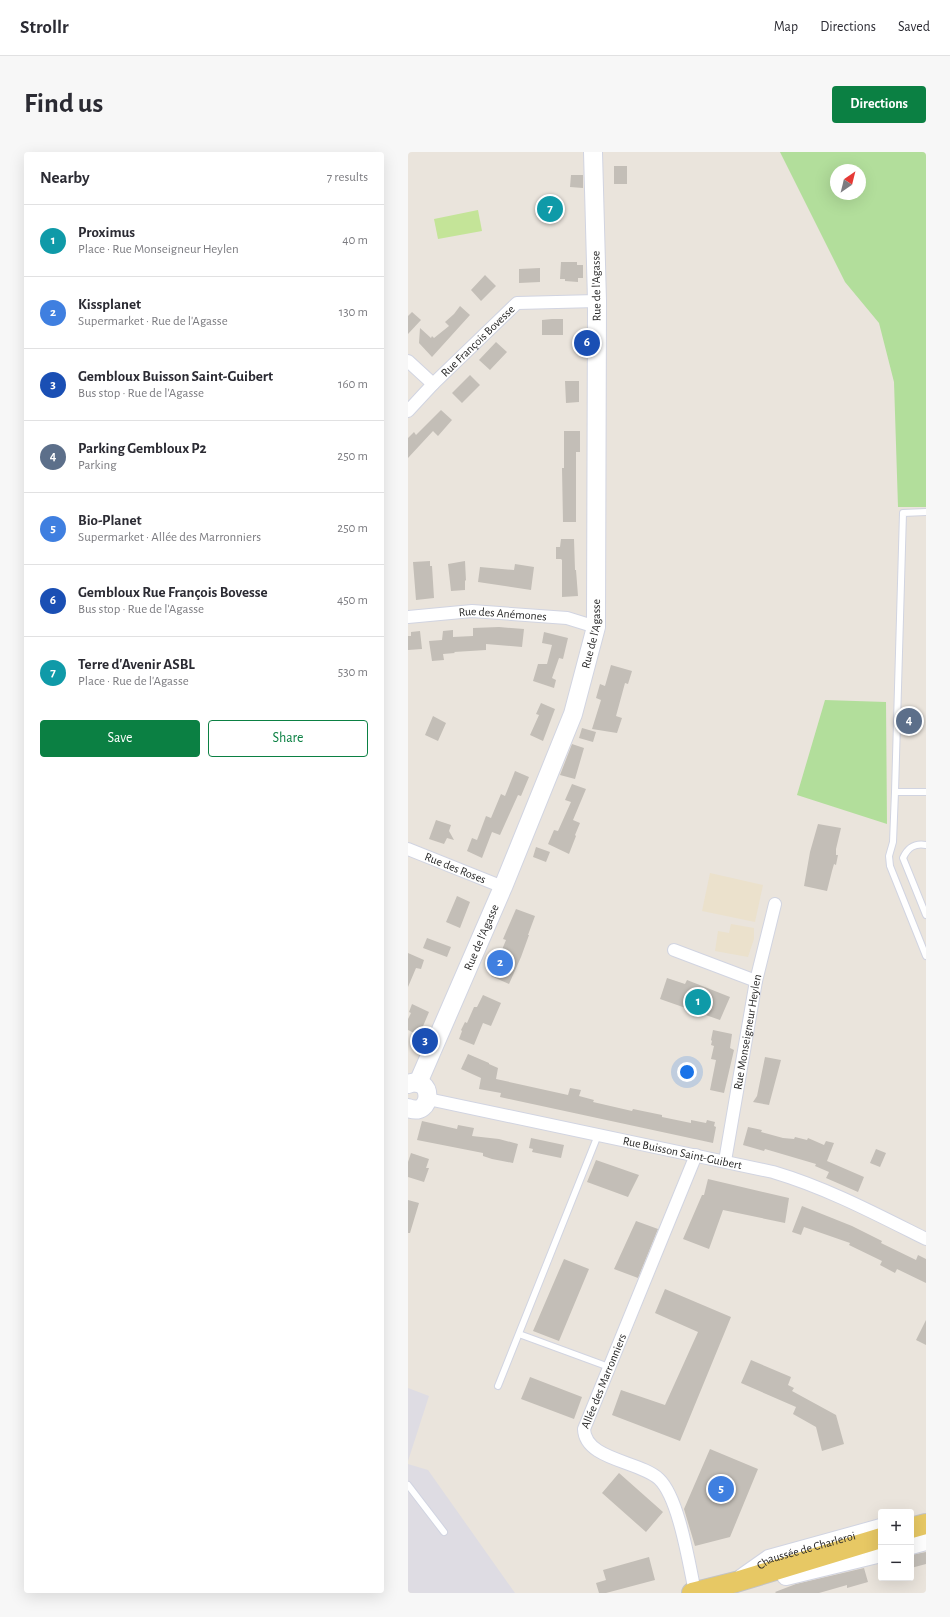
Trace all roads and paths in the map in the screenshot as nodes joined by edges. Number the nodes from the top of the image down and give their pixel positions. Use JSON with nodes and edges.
{"nodes":[{"id":1,"x":593,"y":152,"type":"edge"},
{"id":2,"x":597,"y":301,"type":"junction"},
{"id":3,"x":408,"y":361,"type":"edge"},
{"id":4,"x":433,"y":384,"type":"junction"},
{"id":5,"x":408,"y":411,"type":"edge"},
{"id":6,"x":926,"y":512,"type":"edge"},
{"id":7,"x":408,"y":617,"type":"edge"},
{"id":8,"x":596,"y":627,"type":"junction"},
{"id":9,"x":895,"y":792,"type":"junction"},
{"id":10,"x":926,"y":792,"type":"edge"},
{"id":11,"x":926,"y":845,"type":"edge"},
{"id":12,"x":408,"y":849,"type":"edge"},
{"id":13,"x":503,"y":887,"type":"junction"},
{"id":14,"x":774,"y":904,"type":"dead end"},
{"id":15,"x":926,"y":915,"type":"edge"},
{"id":16,"x":674,"y":950,"type":"dead end"},
{"id":17,"x":926,"y":956,"type":"edge"},
{"id":18,"x":756,"y":981,"type":"junction"},
{"id":19,"x":413,"y":1083,"type":"edge"},
{"id":20,"x":428,"y":1099,"type":"junction"},
{"id":21,"x":408,"y":1110,"type":"edge"},
{"id":22,"x":598,"y":1134,"type":"junction"},
{"id":23,"x":696,"y":1155,"type":"junction"},
{"id":24,"x":725,"y":1161,"type":"junction"},
{"id":25,"x":926,"y":1238,"type":"edge"},
{"id":26,"x":519,"y":1334,"type":"junction"},
{"id":27,"x":608,"y":1367,"type":"junction"},
{"id":28,"x":498,"y":1386,"type":"dead end"},
{"id":29,"x":408,"y":1485,"type":"edge"},
{"id":30,"x":926,"y":1514,"type":"edge"},
{"id":31,"x":914,"y":1518,"type":"edge"},
{"id":32,"x":926,"y":1524,"type":"edge"},
{"id":33,"x":914,"y":1527,"type":"edge"},
{"id":34,"x":878,"y":1529,"type":"edge"},
{"id":35,"x":444,"y":1532,"type":"dead end"},
{"id":36,"x":878,"y":1539,"type":"edge"},
{"id":37,"x":926,"y":1541,"type":"edge"},
{"id":38,"x":914,"y":1545,"type":"edge"},
{"id":39,"x":878,"y":1554,"type":"edge"},
{"id":40,"x":736,"y":1582,"type":"junction"},
{"id":41,"x":693,"y":1593,"type":"edge"}],
"edges":[{"from":1,"to":2,"type":"street","name":"Rue de l'Agasse"},
{"from":2,"to":4,"type":"street","name":"Rue François Bovesse"},
{"from":2,"to":8,"type":"street","name":"Rue de l'Agasse"},
{"from":3,"to":4,"type":"street","name":"Rue François Bovesse"},
{"from":4,"to":5,"type":"street","name":"Rue François Bovesse"},
{"from":6,"to":9,"type":"lane"},
{"from":7,"to":8,"type":"street","name":"Rue des Anémones"},
{"from":8,"to":13,"type":"street","name":"Rue de l'Agasse"},
{"from":9,"to":10,"type":"lane"},
{"from":9,"to":17,"type":"lane"},
{"from":11,"to":15,"type":"lane"},
{"from":12,"to":13,"type":"street","name":"Rue des Roses"},
{"from":13,"to":19,"type":"street","name":"Rue de l'Agasse"},
{"from":14,"to":18,"type":"street","name":"Rue Monseigneur Heylen"},
{"from":16,"to":18,"type":"street"},
{"from":18,"to":24,"type":"street","name":"Rue Monseigneur Heylen"},
{"from":19,"to":20,"type":"street"},
{"from":20,"to":21,"type":"street"},
{"from":20,"to":22,"type":"street","name":"Rue Buisson Saint-Guibert"},
{"from":22,"to":23,"type":"street","name":"Rue Buisson Saint-Guibert"},
{"from":22,"to":26,"type":"lane"},
{"from":23,"to":24,"type":"street","name":"Rue Buisson Saint-Guibert"},
{"from":23,"to":27,"type":"street","name":"Allée des Marronniers"},
{"from":24,"to":25,"type":"street","name":"Rue Buisson Saint-Guibert"},
{"from":26,"to":27,"type":"lane"},
{"from":26,"to":28,"type":"lane"},
{"from":27,"to":41,"type":"street","name":"Allée des Marronniers"},
{"from":29,"to":35,"type":"lane"},
{"from":30,"to":31,"type":"street"},
{"from":32,"to":33,"type":"main road"},
{"from":34,"to":40,"type":"street","name":"Chaussée de Charleroi"},
{"from":36,"to":40,"type":"main road","name":"Chaussée de Charleroi"},
{"from":37,"to":38,"type":"street"},
{"from":39,"to":40,"type":"street","name":"Chaussée de Charleroi"},
{"from":40,"to":41,"type":"main road","name":"Chaussée de Charleroi"}]}
